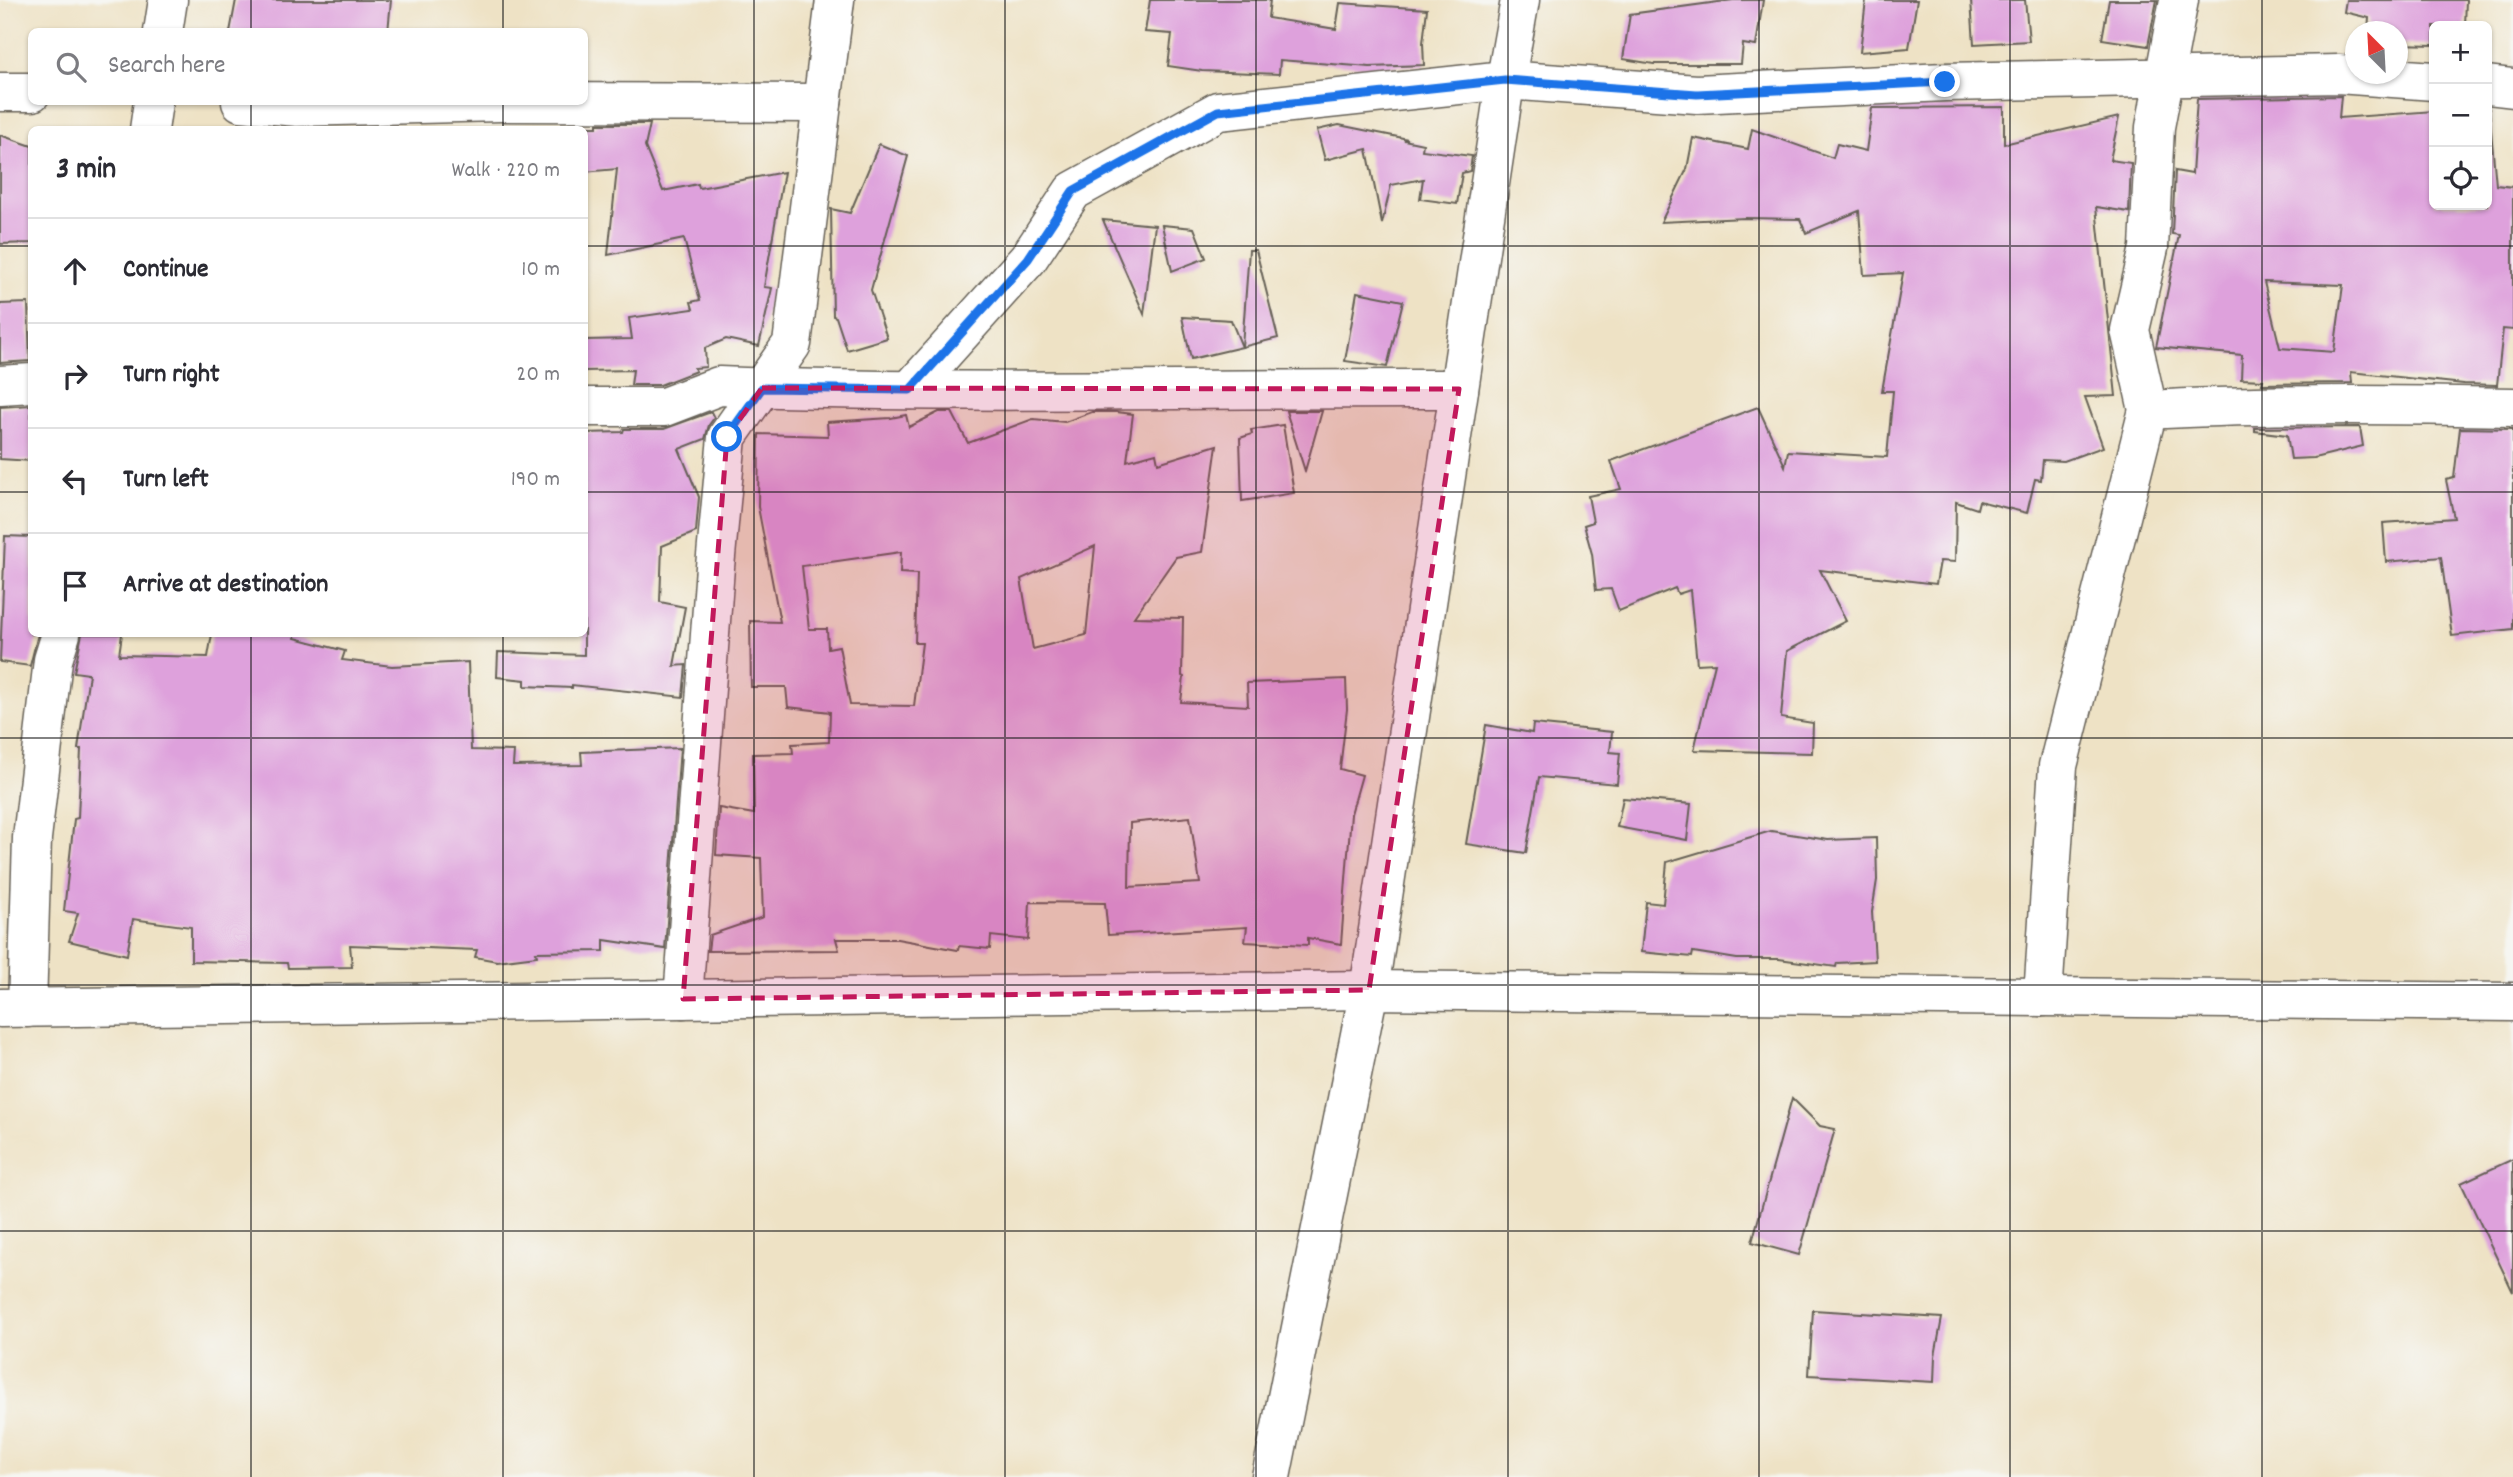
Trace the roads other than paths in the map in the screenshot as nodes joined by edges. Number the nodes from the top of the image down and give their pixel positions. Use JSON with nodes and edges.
{"nodes":[{"id":1,"x":168,"y":0,"type":"edge"},
{"id":2,"x":835,"y":0,"type":"edge"},
{"id":3,"x":1520,"y":0,"type":"edge"},
{"id":4,"x":2179,"y":0,"type":"edge"},
{"id":5,"x":164,"y":28,"type":"edge"},
{"id":6,"x":2164,"y":79,"type":"junction"},
{"id":7,"x":1505,"y":80,"type":"junction"},
{"id":8,"x":2429,"y":81,"type":"edge"},
{"id":9,"x":2492,"y":86,"type":"edge"},
{"id":10,"x":2513,"y":88,"type":"edge"},
{"id":11,"x":0,"y":92,"type":"edge"},
{"id":12,"x":28,"y":92,"type":"edge"},
{"id":13,"x":588,"y":102,"type":"edge"},
{"id":14,"x":822,"y":103,"type":"junction"},
{"id":15,"x":153,"y":105,"type":"edge"},
{"id":16,"x":275,"y":105,"type":"edge"},
{"id":17,"x":379,"y":105,"type":"edge"},
{"id":18,"x":150,"y":126,"type":"edge"},
{"id":19,"x":28,"y":383,"type":"edge"},
{"id":20,"x":0,"y":385,"type":"edge"},
{"id":21,"x":762,"y":388,"type":"junction"},
{"id":22,"x":1459,"y":389,"type":"junction"},
{"id":23,"x":910,"y":390,"type":"junction"},
{"id":24,"x":588,"y":407,"type":"edge"},
{"id":25,"x":2513,"y":407,"type":"edge"},
{"id":26,"x":2148,"y":410,"type":"junction"},
{"id":27,"x":60,"y":637,"type":"edge"},
{"id":28,"x":1369,"y":990,"type":"junction"},
{"id":29,"x":2043,"y":997,"type":"junction"},
{"id":30,"x":684,"y":999,"type":"junction"},
{"id":31,"x":2513,"y":1002,"type":"edge"},
{"id":32,"x":14,"y":1008,"type":"edge"},
{"id":33,"x":1271,"y":1477,"type":"edge"}],
"edges":[{"from":1,"to":5,"type":"street"},
{"from":2,"to":14,"type":"street"},
{"from":3,"to":7,"type":"street"},
{"from":4,"to":6,"type":"street"},
{"from":6,"to":7,"type":"street"},
{"from":6,"to":8,"type":"street"},
{"from":6,"to":26,"type":"street"},
{"from":7,"to":22,"type":"street"},
{"from":7,"to":23,"type":"street"},
{"from":9,"to":10,"type":"street"},
{"from":11,"to":12,"type":"street"},
{"from":13,"to":14,"type":"street"},
{"from":14,"to":21,"type":"street"},
{"from":15,"to":18,"type":"street"},
{"from":16,"to":17,"type":"street"},
{"from":19,"to":20,"type":"street"},
{"from":21,"to":23,"type":"street"},
{"from":21,"to":24,"type":"street"},
{"from":21,"to":30,"type":"street"},
{"from":22,"to":23,"type":"street"},
{"from":22,"to":28,"type":"street"},
{"from":25,"to":26,"type":"street"},
{"from":26,"to":29,"type":"street"},
{"from":27,"to":32,"type":"street"},
{"from":28,"to":29,"type":"street"},
{"from":28,"to":30,"type":"street"},
{"from":28,"to":33,"type":"street"},
{"from":29,"to":31,"type":"street"},
{"from":30,"to":32,"type":"street"}]}
